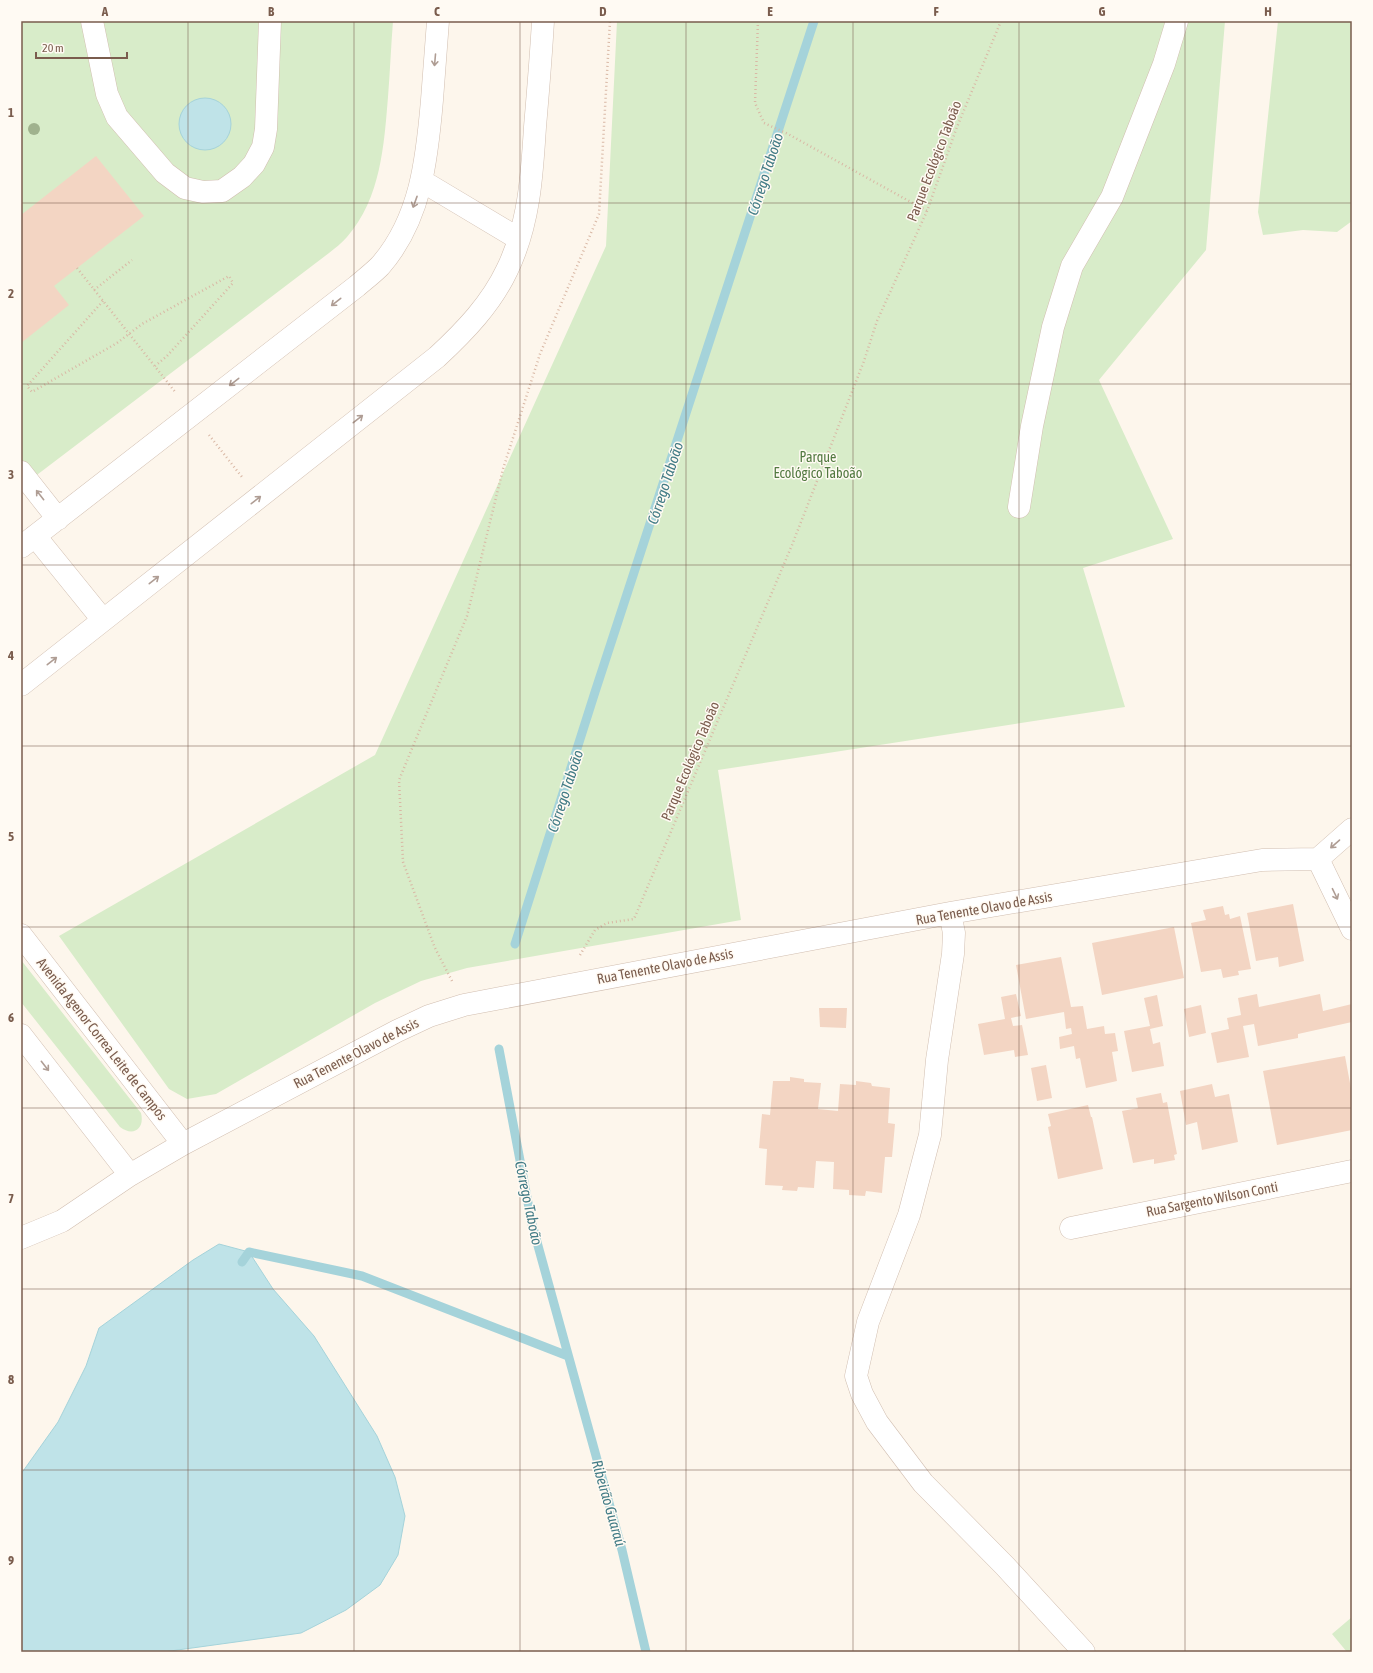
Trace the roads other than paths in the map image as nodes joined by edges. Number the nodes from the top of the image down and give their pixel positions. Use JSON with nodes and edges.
{"nodes":[{"id":1,"x":92,"y":21,"type":"edge"},
{"id":2,"x":270,"y":21,"type":"edge"},
{"id":3,"x":438,"y":21,"type":"edge"},
{"id":4,"x":543,"y":21,"type":"edge"},
{"id":5,"x":1177,"y":21,"type":"edge"},
{"id":6,"x":422,"y":181,"type":"junction"},
{"id":7,"x":519,"y":239,"type":"junction"},
{"id":8,"x":21,"y":472,"type":"edge"},
{"id":9,"x":1019,"y":507,"type":"dead end"},
{"id":10,"x":58,"y":519,"type":"junction"},
{"id":11,"x":28,"y":542,"type":"edge"},
{"id":12,"x":103,"y":620,"type":"junction"},
{"id":13,"x":21,"y":685,"type":"edge"},
{"id":14,"x":1352,"y":829,"type":"edge"},
{"id":15,"x":1318,"y":859,"type":"junction"},
{"id":16,"x":950,"y":913,"type":"junction"},
{"id":17,"x":1352,"y":929,"type":"edge"},
{"id":18,"x":21,"y":935,"type":"edge"},
{"id":19,"x":21,"y":1036,"type":"edge"},
{"id":20,"x":182,"y":1144,"type":"junction"},
{"id":21,"x":1352,"y":1171,"type":"edge"},
{"id":22,"x":130,"y":1175,"type":"junction"},
{"id":23,"x":1071,"y":1228,"type":"dead end"},
{"id":24,"x":21,"y":1238,"type":"edge"},
{"id":25,"x":1084,"y":1652,"type":"edge"}],
"edges":[{"from":1,"to":2,"type":"street"},
{"from":3,"to":6,"type":"street","one_way":true},
{"from":4,"to":7,"type":"street"},
{"from":5,"to":9,"type":"street"},
{"from":6,"to":7,"type":"street"},
{"from":6,"to":10,"type":"street","one_way":true},
{"from":12,"to":7,"type":"street","one_way":true},
{"from":10,"to":8,"type":"street","one_way":true},
{"from":10,"to":11,"type":"street"},
{"from":11,"to":12,"type":"street"},
{"from":13,"to":12,"type":"street","one_way":true},
{"from":14,"to":15,"type":"street","one_way":true},
{"from":15,"to":16,"type":"street","name":"Rua Tenente Olavo de Assis"},
{"from":15,"to":17,"type":"street","one_way":true},
{"from":16,"to":20,"type":"street","name":"Rua Tenente Olavo de Assis"},
{"from":16,"to":25,"type":"street"},
{"from":18,"to":20,"type":"street","name":"Avenida Agenor Correa Leite de Campos"},
{"from":19,"to":22,"type":"street","one_way":true},
{"from":20,"to":22,"type":"street","name":"Rua Tenente Olavo de Assis"},
{"from":21,"to":23,"type":"street","name":"Rua Sargento Wilson Conti"},
{"from":22,"to":24,"type":"street","name":"Rua Tenente Olavo de Assis"}]}
